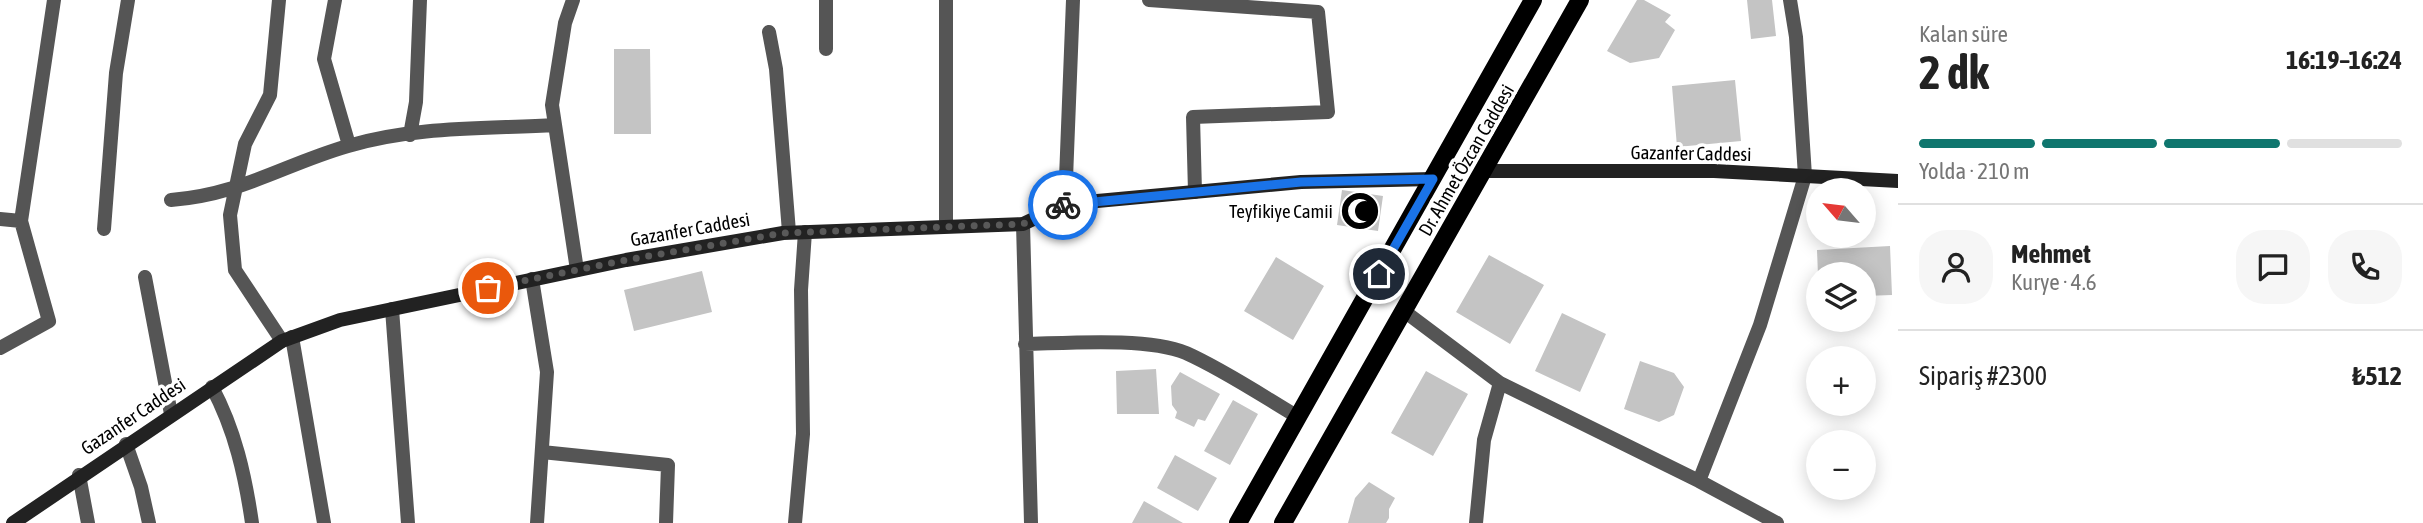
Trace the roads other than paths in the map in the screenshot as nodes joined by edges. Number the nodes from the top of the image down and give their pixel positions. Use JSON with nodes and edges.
{"nodes":[{"id":1,"x":54,"y":0,"type":"edge"},
{"id":2,"x":128,"y":0,"type":"edge"},
{"id":3,"x":279,"y":0,"type":"edge"},
{"id":4,"x":335,"y":0,"type":"edge"},
{"id":5,"x":419,"y":0,"type":"edge"},
{"id":6,"x":573,"y":0,"type":"edge"},
{"id":7,"x":826,"y":0,"type":"edge"},
{"id":8,"x":946,"y":0,"type":"edge"},
{"id":9,"x":1073,"y":0,"type":"edge"},
{"id":10,"x":1149,"y":0,"type":"edge"},
{"id":11,"x":1533,"y":0,"type":"edge"},
{"id":12,"x":1580,"y":0,"type":"edge"},
{"id":13,"x":1790,"y":0,"type":"edge"},
{"id":14,"x":769,"y":32,"type":"dead end"},
{"id":15,"x":826,"y":49,"type":"dead end"},
{"id":16,"x":555,"y":125,"type":"junction"},
{"id":17,"x":410,"y":135,"type":"junction"},
{"id":18,"x":349,"y":145,"type":"junction"},
{"id":19,"x":1484,"y":172,"type":"junction"},
{"id":20,"x":1805,"y":176,"type":"junction"},
{"id":21,"x":1433,"y":179,"type":"junction"},
{"id":22,"x":1898,"y":181,"type":"edge"},
{"id":23,"x":235,"y":190,"type":"junction"},
{"id":24,"x":1195,"y":192,"type":"junction"},
{"id":25,"x":171,"y":200,"type":"dead end"},
{"id":26,"x":1065,"y":204,"type":"junction"},
{"id":27,"x":0,"y":219,"type":"edge"},
{"id":28,"x":21,"y":221,"type":"junction"},
{"id":29,"x":1023,"y":224,"type":"junction"},
{"id":30,"x":946,"y":226,"type":"junction"},
{"id":31,"x":104,"y":229,"type":"dead end"},
{"id":32,"x":789,"y":232,"type":"junction"},
{"id":33,"x":805,"y":232,"type":"junction"},
{"id":34,"x":577,"y":270,"type":"junction"},
{"id":35,"x":145,"y":277,"type":"dead end"},
{"id":36,"x":532,"y":279,"type":"junction"},
{"id":37,"x":393,"y":309,"type":"junction"},
{"id":38,"x":1404,"y":311,"type":"junction"},
{"id":39,"x":287,"y":339,"type":"junction"},
{"id":40,"x":1025,"y":344,"type":"junction"},
{"id":41,"x":0,"y":348,"type":"edge"},
{"id":42,"x":1500,"y":383,"type":"junction"},
{"id":43,"x":212,"y":387,"type":"junction"},
{"id":44,"x":171,"y":414,"type":"junction"},
{"id":45,"x":1298,"y":417,"type":"junction"},
{"id":46,"x":126,"y":444,"type":"junction"},
{"id":47,"x":542,"y":452,"type":"junction"},
{"id":48,"x":79,"y":475,"type":"junction"},
{"id":49,"x":1699,"y":481,"type":"junction"},
{"id":50,"x":13,"y":523,"type":"edge"},
{"id":51,"x":88,"y":523,"type":"edge"},
{"id":52,"x":149,"y":523,"type":"edge"},
{"id":53,"x":252,"y":523,"type":"edge"},
{"id":54,"x":324,"y":523,"type":"edge"},
{"id":55,"x":408,"y":523,"type":"edge"},
{"id":56,"x":537,"y":523,"type":"edge"},
{"id":57,"x":666,"y":523,"type":"edge"},
{"id":58,"x":795,"y":523,"type":"edge"},
{"id":59,"x":1031,"y":523,"type":"edge"},
{"id":60,"x":1238,"y":523,"type":"edge"},
{"id":61,"x":1283,"y":523,"type":"edge"},
{"id":62,"x":1476,"y":523,"type":"edge"},
{"id":63,"x":1777,"y":523,"type":"edge"}],
"edges":[{"from":1,"to":28,"type":"street"},
{"from":2,"to":31,"type":"street"},
{"from":3,"to":23,"type":"street"},
{"from":4,"to":18,"type":"street"},
{"from":5,"to":17,"type":"street"},
{"from":6,"to":16,"type":"street"},
{"from":7,"to":15,"type":"street"},
{"from":8,"to":30,"type":"street"},
{"from":9,"to":26,"type":"street"},
{"from":10,"to":24,"type":"street"},
{"from":11,"to":21,"type":"main road","name":"Dr. Ahmet Özcan Caddesi"},
{"from":12,"to":19,"type":"main road","name":"Dr. Ahmet Özcan Caddesi"},
{"from":13,"to":20,"type":"street"},
{"from":14,"to":32,"type":"street"},
{"from":16,"to":17,"type":"street"},
{"from":16,"to":34,"type":"street"},
{"from":17,"to":18,"type":"street"},
{"from":18,"to":23,"type":"street"},
{"from":19,"to":20,"type":"street","name":"Gazanfer Caddesi"},
{"from":19,"to":38,"type":"main road","name":"Dr. Ahmet Özcan Caddesi"},
{"from":20,"to":22,"type":"street","name":"Gazanfer Caddesi"},
{"from":20,"to":49,"type":"street"},
{"from":21,"to":24,"type":"street","name":"Gazanfer Caddesi"},
{"from":21,"to":45,"type":"main road","name":"Dr. Ahmet Özcan Caddesi"},
{"from":23,"to":25,"type":"street"},
{"from":23,"to":39,"type":"street"},
{"from":24,"to":26,"type":"street","name":"Gazanfer Caddesi"},
{"from":26,"to":29,"type":"street","name":"Gazanfer Caddesi"},
{"from":27,"to":28,"type":"street"},
{"from":28,"to":41,"type":"street"},
{"from":29,"to":30,"type":"street","name":"Gazanfer Caddesi"},
{"from":29,"to":40,"type":"street"},
{"from":30,"to":33,"type":"street","name":"Gazanfer Caddesi"},
{"from":32,"to":33,"type":"street","name":"Gazanfer Caddesi"},
{"from":32,"to":34,"type":"street","name":"Gazanfer Caddesi"},
{"from":33,"to":58,"type":"street"},
{"from":34,"to":36,"type":"street","name":"Gazanfer Caddesi"},
{"from":35,"to":44,"type":"street"},
{"from":36,"to":37,"type":"street","name":"Gazanfer Caddesi"},
{"from":36,"to":47,"type":"street"},
{"from":37,"to":39,"type":"street","name":"Gazanfer Caddesi"},
{"from":37,"to":55,"type":"street"},
{"from":38,"to":42,"type":"street"},
{"from":38,"to":61,"type":"main road","name":"Dr. Ahmet Özcan Caddesi"},
{"from":39,"to":43,"type":"street","name":"Gazanfer Caddesi"},
{"from":39,"to":54,"type":"street"},
{"from":40,"to":45,"type":"street"},
{"from":40,"to":59,"type":"street"},
{"from":42,"to":49,"type":"street"},
{"from":42,"to":62,"type":"street"},
{"from":43,"to":44,"type":"street","name":"Gazanfer Caddesi"},
{"from":43,"to":53,"type":"street"},
{"from":44,"to":46,"type":"street","name":"Gazanfer Caddesi"},
{"from":45,"to":60,"type":"main road","name":"Dr. Ahmet Özcan Caddesi"},
{"from":46,"to":48,"type":"street","name":"Gazanfer Caddesi"},
{"from":46,"to":52,"type":"street"},
{"from":47,"to":56,"type":"street"},
{"from":47,"to":57,"type":"street"},
{"from":48,"to":50,"type":"street","name":"Gazanfer Caddesi"},
{"from":48,"to":51,"type":"street"},
{"from":49,"to":63,"type":"street"}]}
